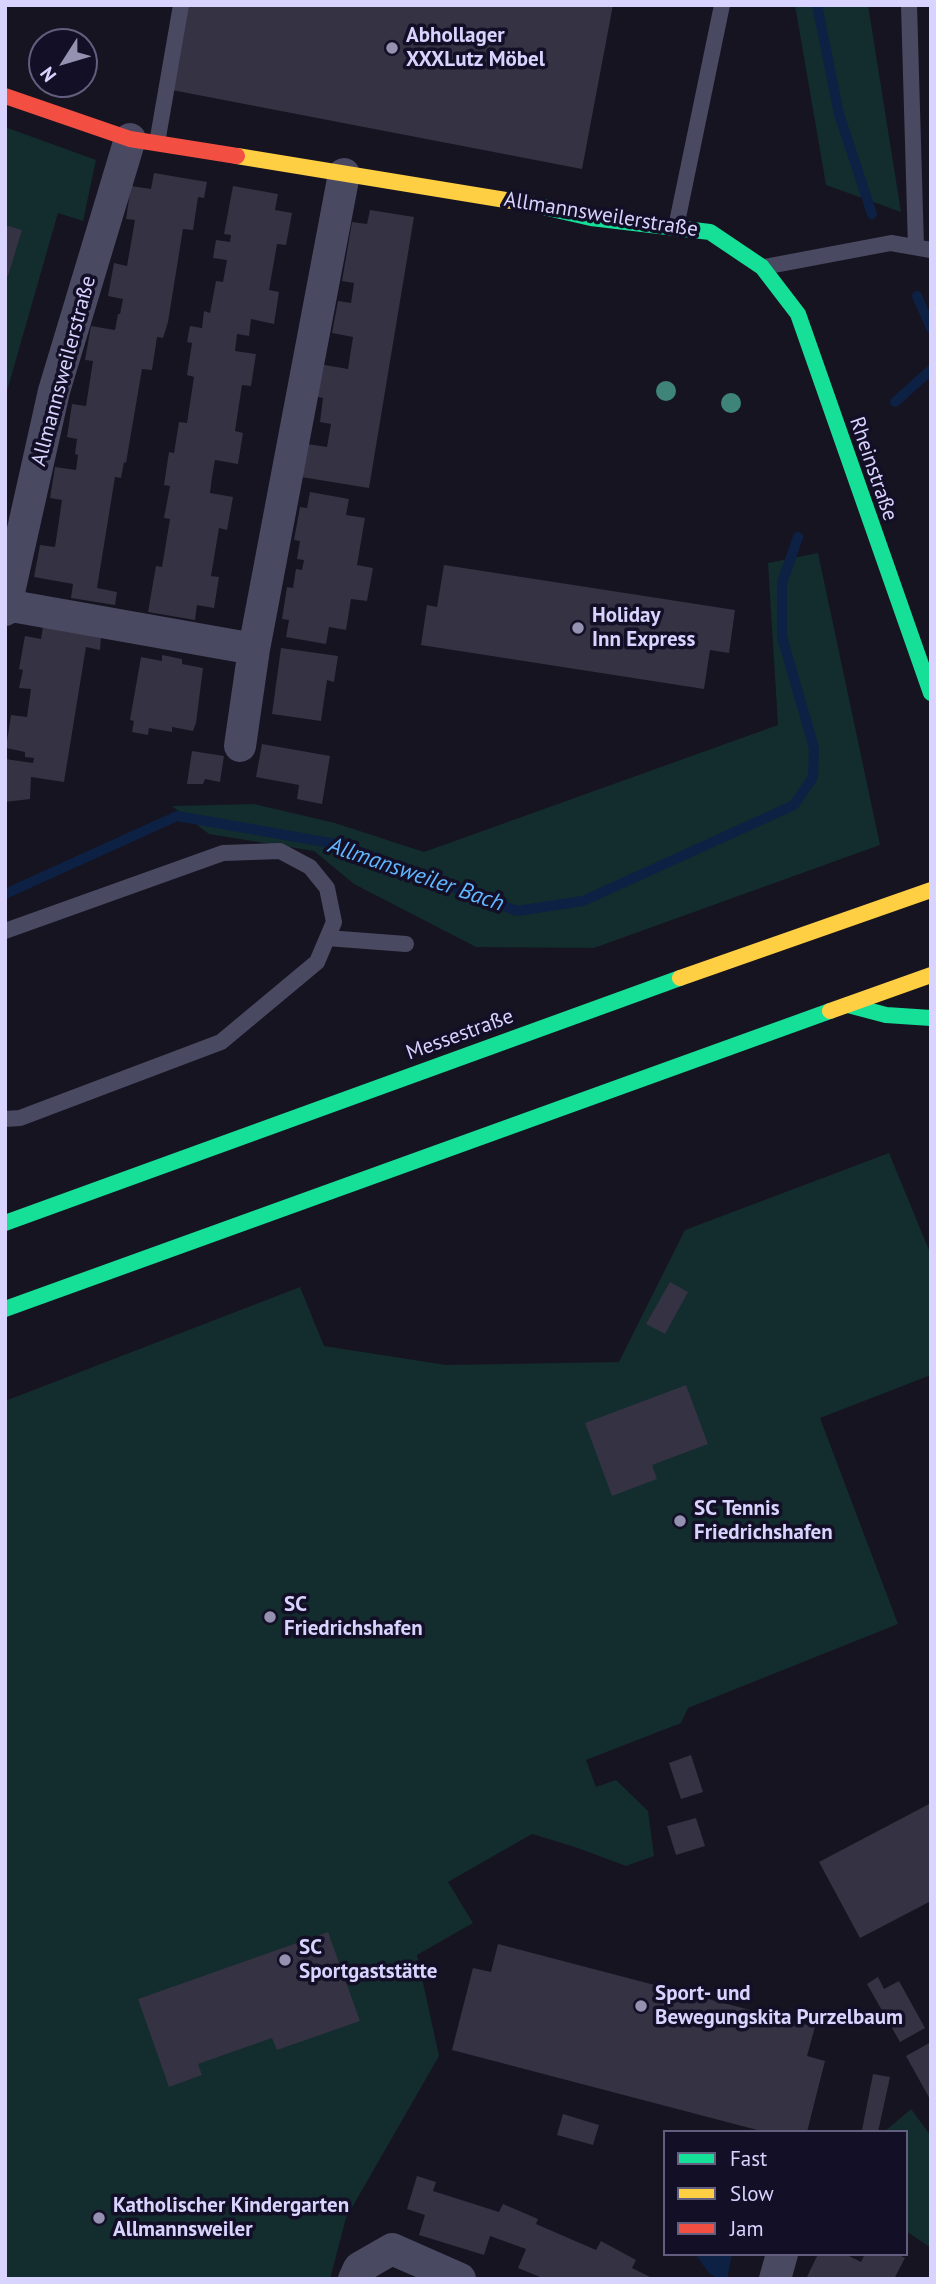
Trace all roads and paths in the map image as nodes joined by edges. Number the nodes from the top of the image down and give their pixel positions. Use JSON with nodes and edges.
{"nodes":[{"id":1,"x":181,"y":5,"type":"edge"},
{"id":2,"x":722,"y":5,"type":"edge"},
{"id":3,"x":909,"y":5,"type":"edge"},
{"id":4,"x":5,"y":96,"type":"edge"},
{"id":5,"x":144,"y":141,"type":"junction"},
{"id":6,"x":344,"y":174,"type":"junction"},
{"id":7,"x":676,"y":227,"type":"junction"},
{"id":8,"x":923,"y":248,"type":"edge"},
{"id":9,"x":762,"y":267,"type":"junction"},
{"id":10,"x":6,"y":608,"type":"edge"},
{"id":11,"x":254,"y":649,"type":"junction"},
{"id":12,"x":931,"y":693,"type":"edge"},
{"id":13,"x":240,"y":746,"type":"dead end"},
{"id":14,"x":931,"y":890,"type":"edge"},
{"id":15,"x":5,"y":931,"type":"edge"},
{"id":16,"x":327,"y":938,"type":"junction"},
{"id":17,"x":406,"y":944,"type":"dead end"},
{"id":18,"x":931,"y":975,"type":"edge"},
{"id":19,"x":848,"y":1005,"type":"junction"},
{"id":20,"x":931,"y":1018,"type":"edge"},
{"id":21,"x":5,"y":1119,"type":"edge"},
{"id":22,"x":5,"y":1223,"type":"edge"},
{"id":23,"x":5,"y":1309,"type":"edge"},
{"id":24,"x":781,"y":2256,"type":"edge"},
{"id":25,"x":354,"y":2279,"type":"edge"},
{"id":26,"x":460,"y":2279,"type":"edge"},
{"id":27,"x":775,"y":2279,"type":"edge"}],
"edges":[{"from":1,"to":5,"type":"lane"},
{"from":2,"to":7,"type":"lane"},
{"from":3,"to":8,"type":"lane"},
{"from":4,"to":5,"type":"street","name":"Allmannsweilerstraße"},
{"from":5,"to":6,"type":"street","name":"Allmannsweilerstraße"},
{"from":5,"to":10,"type":"street","name":"Allmannsweilerstraße"},
{"from":6,"to":7,"type":"street","name":"Allmannsweilerstraße"},
{"from":6,"to":11,"type":"street"},
{"from":7,"to":9,"type":"street","name":"Allmannsweilerstraße"},
{"from":8,"to":9,"type":"lane"},
{"from":9,"to":12,"type":"street","name":"Rheinstraße"},
{"from":10,"to":11,"type":"street","name":"Allmannsweilerstraße"},
{"from":11,"to":13,"type":"street"},
{"from":14,"to":22,"type":"street","name":"Messestraße"},
{"from":15,"to":16,"type":"lane"},
{"from":16,"to":17,"type":"lane"},
{"from":16,"to":21,"type":"lane"},
{"from":18,"to":19,"type":"street"},
{"from":19,"to":20,"type":"street"},
{"from":19,"to":23,"type":"street"},
{"from":24,"to":27,"type":"street"},
{"from":25,"to":26,"type":"street"}]}
